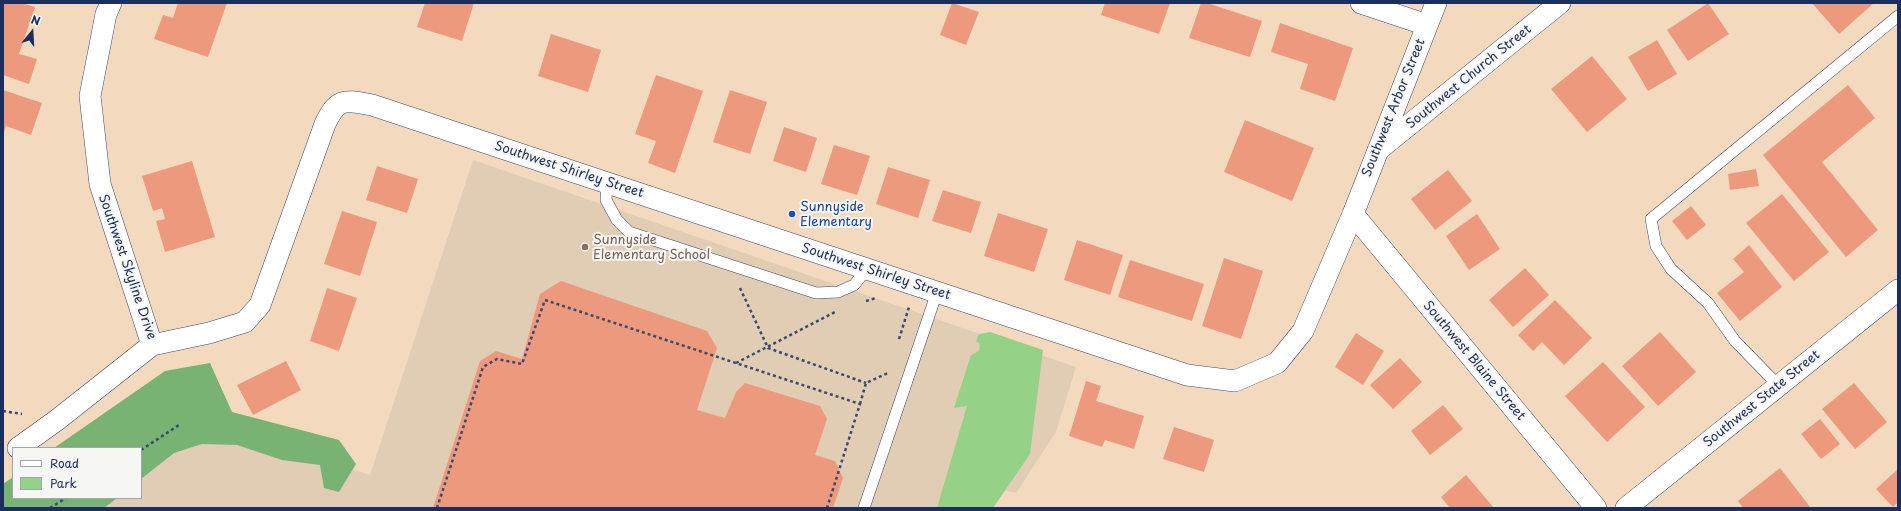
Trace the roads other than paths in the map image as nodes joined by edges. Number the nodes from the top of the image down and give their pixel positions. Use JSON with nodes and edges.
{"nodes":[{"id":1,"x":111,"y":3,"type":"edge"},
{"id":2,"x":1362,"y":3,"type":"edge"},
{"id":3,"x":1436,"y":3,"type":"edge"},
{"id":4,"x":1560,"y":3,"type":"edge"},
{"id":5,"x":1898,"y":16,"type":"edge"},
{"id":6,"x":1427,"y":25,"type":"junction"},
{"id":7,"x":325,"y":124,"type":"joint"},
{"id":8,"x":1378,"y":151,"type":"junction"},
{"id":9,"x":607,"y":182,"type":"junction"},
{"id":10,"x":1353,"y":214,"type":"junction"},
{"id":11,"x":866,"y":269,"type":"junction"},
{"id":12,"x":1898,"y":290,"type":"edge"},
{"id":13,"x":937,"y":292,"type":"junction"},
{"id":14,"x":152,"y":345,"type":"junction"},
{"id":15,"x":1778,"y":385,"type":"junction"},
{"id":16,"x":19,"y":447,"type":"edge"},
{"id":17,"x":12,"y":453,"type":"edge"},
{"id":18,"x":3,"y":459,"type":"edge"},
{"id":19,"x":864,"y":508,"type":"edge"},
{"id":20,"x":1596,"y":508,"type":"edge"},
{"id":21,"x":1626,"y":508,"type":"edge"}],
"edges":[{"from":1,"to":14,"type":"street","name":"Southwest Skyline Drive"},
{"from":2,"to":6,"type":"street"},
{"from":3,"to":6,"type":"street","name":"Southwest Arbor Street"},
{"from":4,"to":8,"type":"street","name":"Southwest Church Street"},
{"from":5,"to":15,"type":"lane"},
{"from":6,"to":8,"type":"street","name":"Southwest Arbor Street"},
{"from":7,"to":9,"type":"street","name":"Southwest Shirley Street"},
{"from":7,"to":14,"type":"street","name":"Southwest Skyline Drive"},
{"from":8,"to":10,"type":"street","name":"Southwest Arbor Street"},
{"from":9,"to":11,"type":"street","name":"Southwest Shirley Street"},
{"from":9,"to":11,"type":"lane"},
{"from":10,"to":13,"type":"street","name":"Southwest Shirley Street"},
{"from":10,"to":20,"type":"street","name":"Southwest Blaine Street"},
{"from":11,"to":13,"type":"street","name":"Southwest Shirley Street"},
{"from":12,"to":15,"type":"street","name":"Southwest State Street"},
{"from":13,"to":19,"type":"lane"},
{"from":14,"to":16,"type":"street"},
{"from":15,"to":21,"type":"street","name":"Southwest State Street"},
{"from":17,"to":18,"type":"street"}]}
